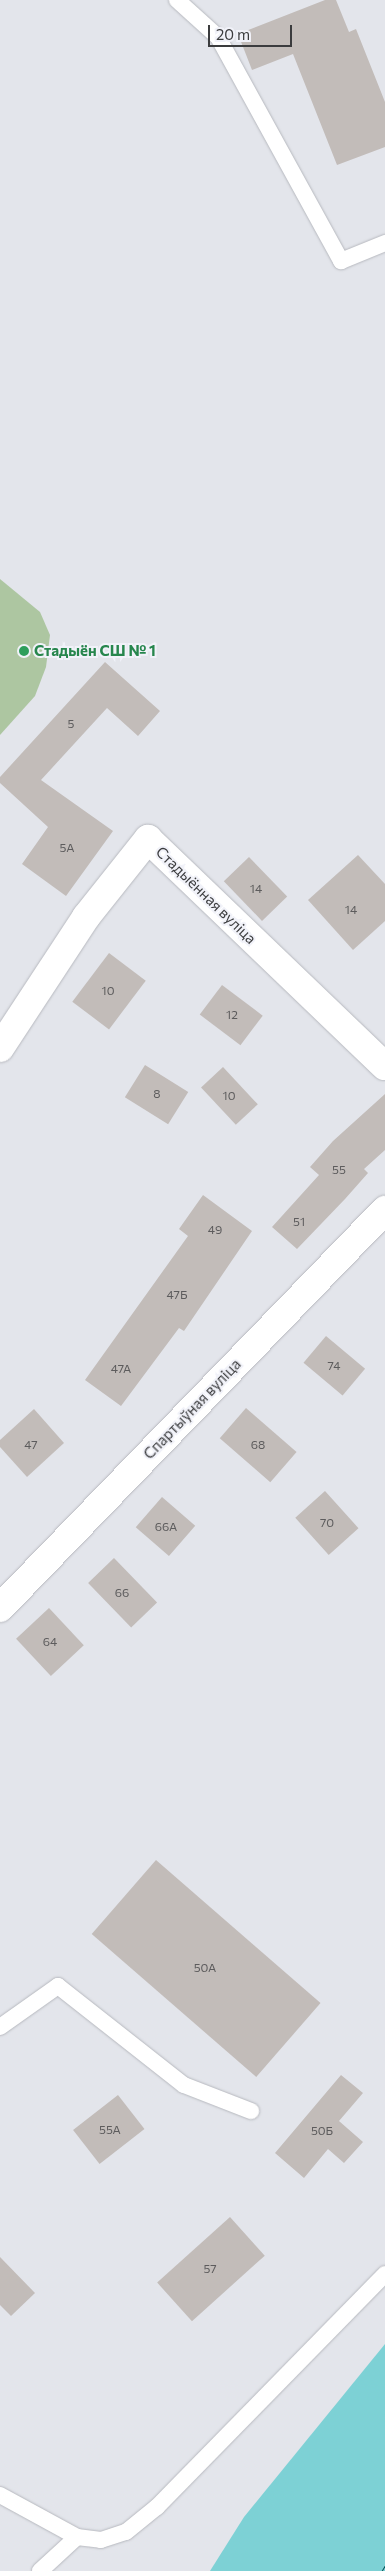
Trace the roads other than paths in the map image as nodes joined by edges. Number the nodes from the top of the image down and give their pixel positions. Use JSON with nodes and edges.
{"nodes":[{"id":1,"x":177,"y":0,"type":"edge"},
{"id":2,"x":385,"y":243,"type":"edge"},
{"id":3,"x":0,"y":1048,"type":"edge"},
{"id":4,"x":385,"y":1066,"type":"edge"},
{"id":5,"x":385,"y":1210,"type":"edge"},
{"id":6,"x":0,"y":1608,"type":"edge"},
{"id":7,"x":0,"y":2027,"type":"edge"},
{"id":8,"x":251,"y":2111,"type":"dead end"},
{"id":9,"x":385,"y":2274,"type":"edge"},
{"id":10,"x":0,"y":2495,"type":"edge"},
{"id":11,"x":77,"y":2537,"type":"junction"},
{"id":12,"x":40,"y":2571,"type":"edge"}],
"edges":[{"from":1,"to":2,"type":"lane"},
{"from":3,"to":4,"type":"street","name":"Стадыённая вуліца"},
{"from":5,"to":6,"type":"street","name":"Спартыўная вуліца"},
{"from":7,"to":8,"type":"lane"},
{"from":9,"to":11,"type":"lane"},
{"from":10,"to":11,"type":"lane"},
{"from":11,"to":12,"type":"lane"}]}
